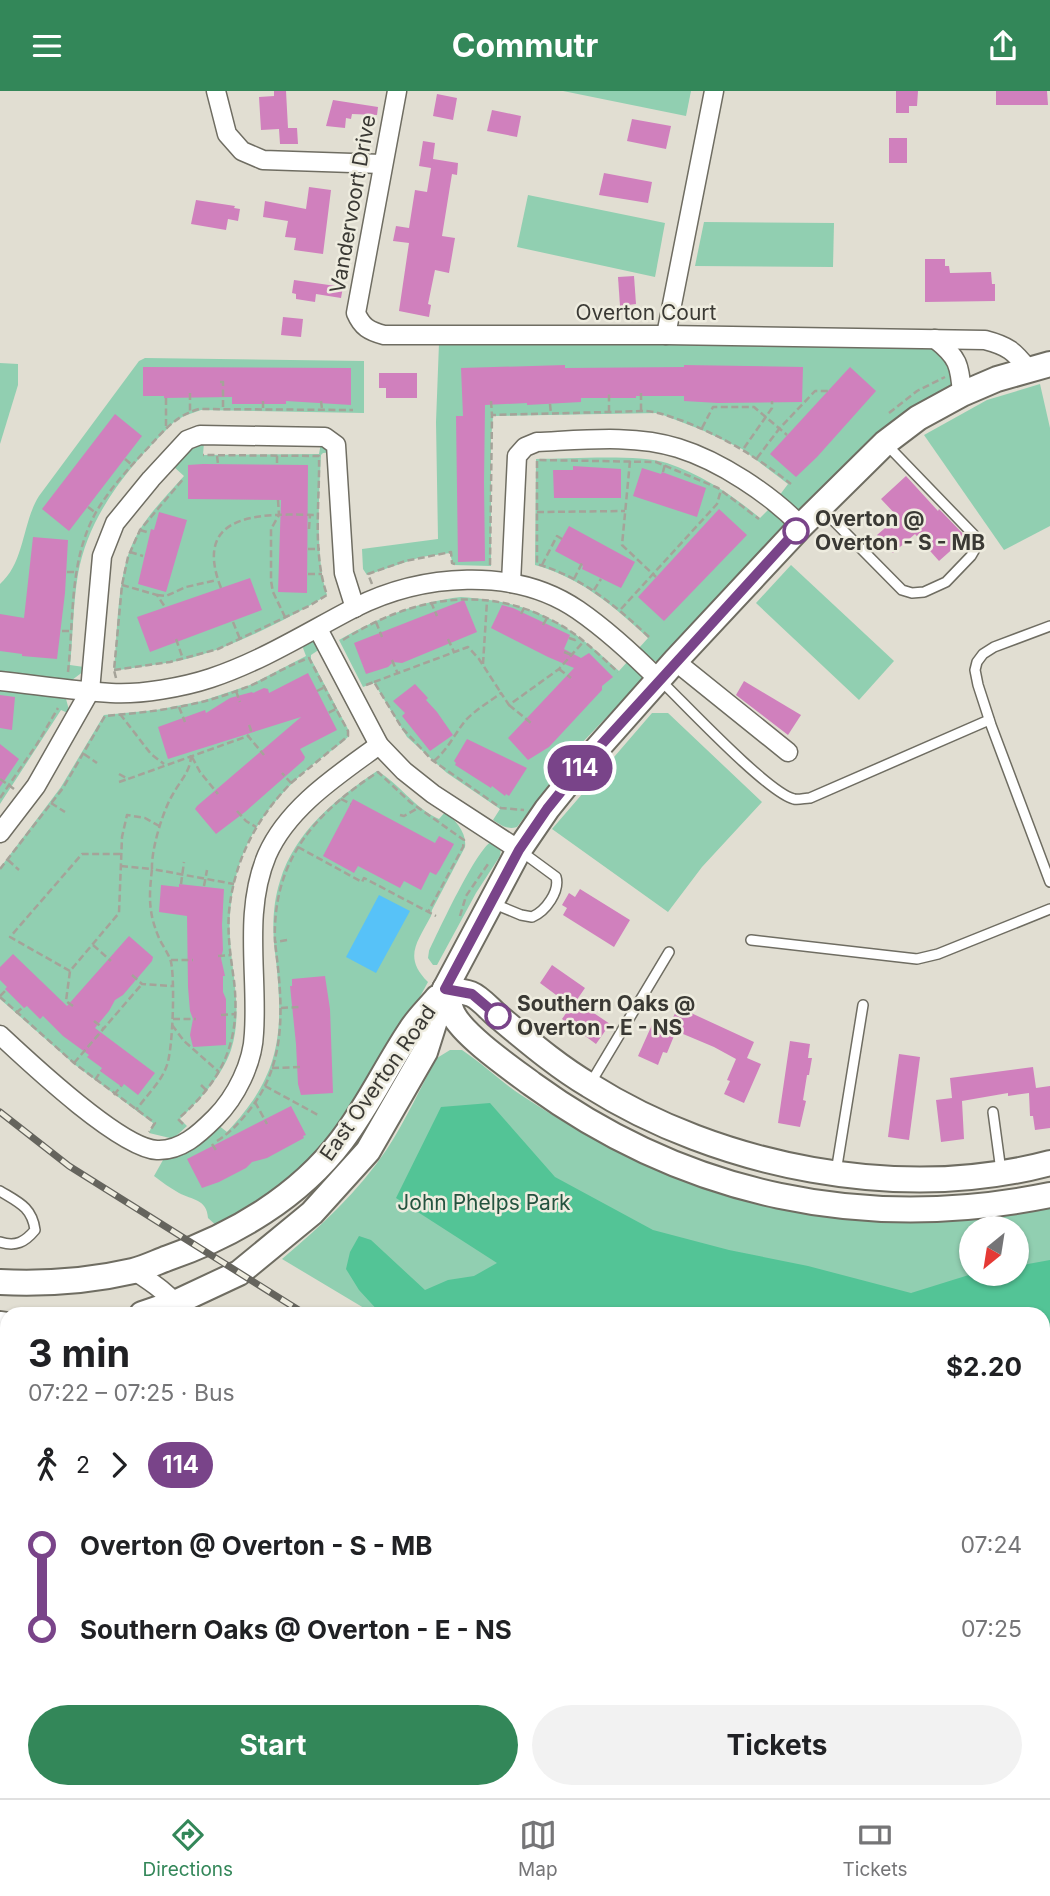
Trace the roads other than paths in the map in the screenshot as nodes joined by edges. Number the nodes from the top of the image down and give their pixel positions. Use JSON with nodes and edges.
{"nodes":[{"id":1,"x":216,"y":91,"type":"edge"},
{"id":2,"x":397,"y":91,"type":"edge"},
{"id":3,"x":714,"y":91,"type":"edge"},
{"id":4,"x":382,"y":164,"type":"junction"},
{"id":5,"x":361,"y":324,"type":"joint"},
{"id":6,"x":666,"y":335,"type":"junction"},
{"id":7,"x":935,"y":339,"type":"junction"},
{"id":8,"x":1039,"y":366,"type":"edge"},
{"id":9,"x":962,"y":394,"type":"junction"},
{"id":10,"x":885,"y":443,"type":"junction"},
{"id":11,"x":820,"y":506,"type":"junction"},
{"id":12,"x":801,"y":526,"type":"junction"},
{"id":13,"x":510,"y":583,"type":"junction"},
{"id":14,"x":355,"y":608,"type":"junction"},
{"id":15,"x":1050,"y":626,"type":"edge"},
{"id":16,"x":318,"y":629,"type":"junction"},
{"id":17,"x":667,"y":671,"type":"junction"},
{"id":18,"x":0,"y":681,"type":"edge"},
{"id":19,"x":90,"y":691,"type":"junction"},
{"id":20,"x":989,"y":720,"type":"junction"},
{"id":21,"x":379,"y":745,"type":"junction"},
{"id":22,"x":788,"y":753,"type":"dead end"},
{"id":23,"x":0,"y":834,"type":"edge"},
{"id":24,"x":519,"y":850,"type":"junction"},
{"id":25,"x":1050,"y":882,"type":"edge"},
{"id":26,"x":490,"y":902,"type":"junction"},
{"id":27,"x":1050,"y":909,"type":"edge"},
{"id":28,"x":751,"y":940,"type":"dead end"},
{"id":29,"x":669,"y":952,"type":"dead end"},
{"id":30,"x":445,"y":989,"type":"junction"},
{"id":31,"x":863,"y":1005,"type":"dead end"},
{"id":32,"x":0,"y":1035,"type":"edge"},
{"id":33,"x":425,"y":1052,"type":"junction"},
{"id":34,"x":499,"y":1059,"type":"junction"},
{"id":35,"x":589,"y":1086,"type":"junction"},
{"id":36,"x":993,"y":1112,"type":"dead end"},
{"id":37,"x":574,"y":1113,"type":"junction"},
{"id":38,"x":1050,"y":1163,"type":"edge"},
{"id":39,"x":836,"y":1173,"type":"junction"},
{"id":40,"x":1001,"y":1173,"type":"junction"},
{"id":41,"x":0,"y":1191,"type":"edge"},
{"id":42,"x":1050,"y":1195,"type":"edge"},
{"id":43,"x":831,"y":1205,"type":"junction"},
{"id":44,"x":0,"y":1242,"type":"edge"},
{"id":45,"x":133,"y":1271,"type":"junction"},
{"id":46,"x":0,"y":1282,"type":"edge"},
{"id":47,"x":180,"y":1307,"type":"edge"},
{"id":48,"x":183,"y":1307,"type":"edge"}],
"edges":[{"from":1,"to":4,"type":"street"},
{"from":2,"to":4,"type":"street","name":"Vandervoort Drive"},
{"from":3,"to":6,"type":"street"},
{"from":4,"to":5,"type":"street","name":"Vandervoort Drive"},
{"from":5,"to":6,"type":"street","name":"Overton Court"},
{"from":6,"to":7,"type":"street","name":"Overton Court"},
{"from":7,"to":8,"type":"street","name":"Overton Court"},
{"from":7,"to":9,"type":"street"},
{"from":8,"to":9,"type":"street"},
{"from":9,"to":10,"type":"street"},
{"from":10,"to":11,"type":"street"},
{"from":10,"to":11,"type":"lane"},
{"from":11,"to":12,"type":"street"},
{"from":12,"to":13,"type":"street"},
{"from":12,"to":17,"type":"street"},
{"from":13,"to":14,"type":"street"},
{"from":13,"to":17,"type":"street"},
{"from":14,"to":16,"type":"street"},
{"from":14,"to":19,"type":"street"},
{"from":15,"to":20,"type":"lane"},
{"from":16,"to":19,"type":"street"},
{"from":16,"to":21,"type":"street"},
{"from":17,"to":20,"type":"lane"},
{"from":17,"to":22,"type":"street"},
{"from":17,"to":24,"type":"street"},
{"from":18,"to":19,"type":"street"},
{"from":19,"to":23,"type":"street"},
{"from":20,"to":25,"type":"lane"},
{"from":21,"to":24,"type":"street"},
{"from":21,"to":32,"type":"street"},
{"from":24,"to":26,"type":"street"},
{"from":24,"to":26,"type":"lane"},
{"from":26,"to":30,"type":"street"},
{"from":27,"to":28,"type":"lane"},
{"from":29,"to":35,"type":"lane"},
{"from":30,"to":33,"type":"street"},
{"from":30,"to":34,"type":"street"},
{"from":30,"to":35,"type":"street"},
{"from":30,"to":45,"type":"street","name":"East Overton Road"},
{"from":31,"to":39,"type":"lane"},
{"from":33,"to":34,"type":"street"},
{"from":33,"to":48,"type":"street"},
{"from":34,"to":37,"type":"street"},
{"from":35,"to":37,"type":"street"},
{"from":35,"to":39,"type":"street"},
{"from":36,"to":40,"type":"lane"},
{"from":37,"to":43,"type":"street"},
{"from":38,"to":40,"type":"street"},
{"from":39,"to":40,"type":"street"},
{"from":39,"to":43,"type":"street"},
{"from":41,"to":44,"type":"lane"},
{"from":42,"to":43,"type":"street"},
{"from":45,"to":46,"type":"street","name":"East Overton Road"},
{"from":45,"to":47,"type":"street"}]}
